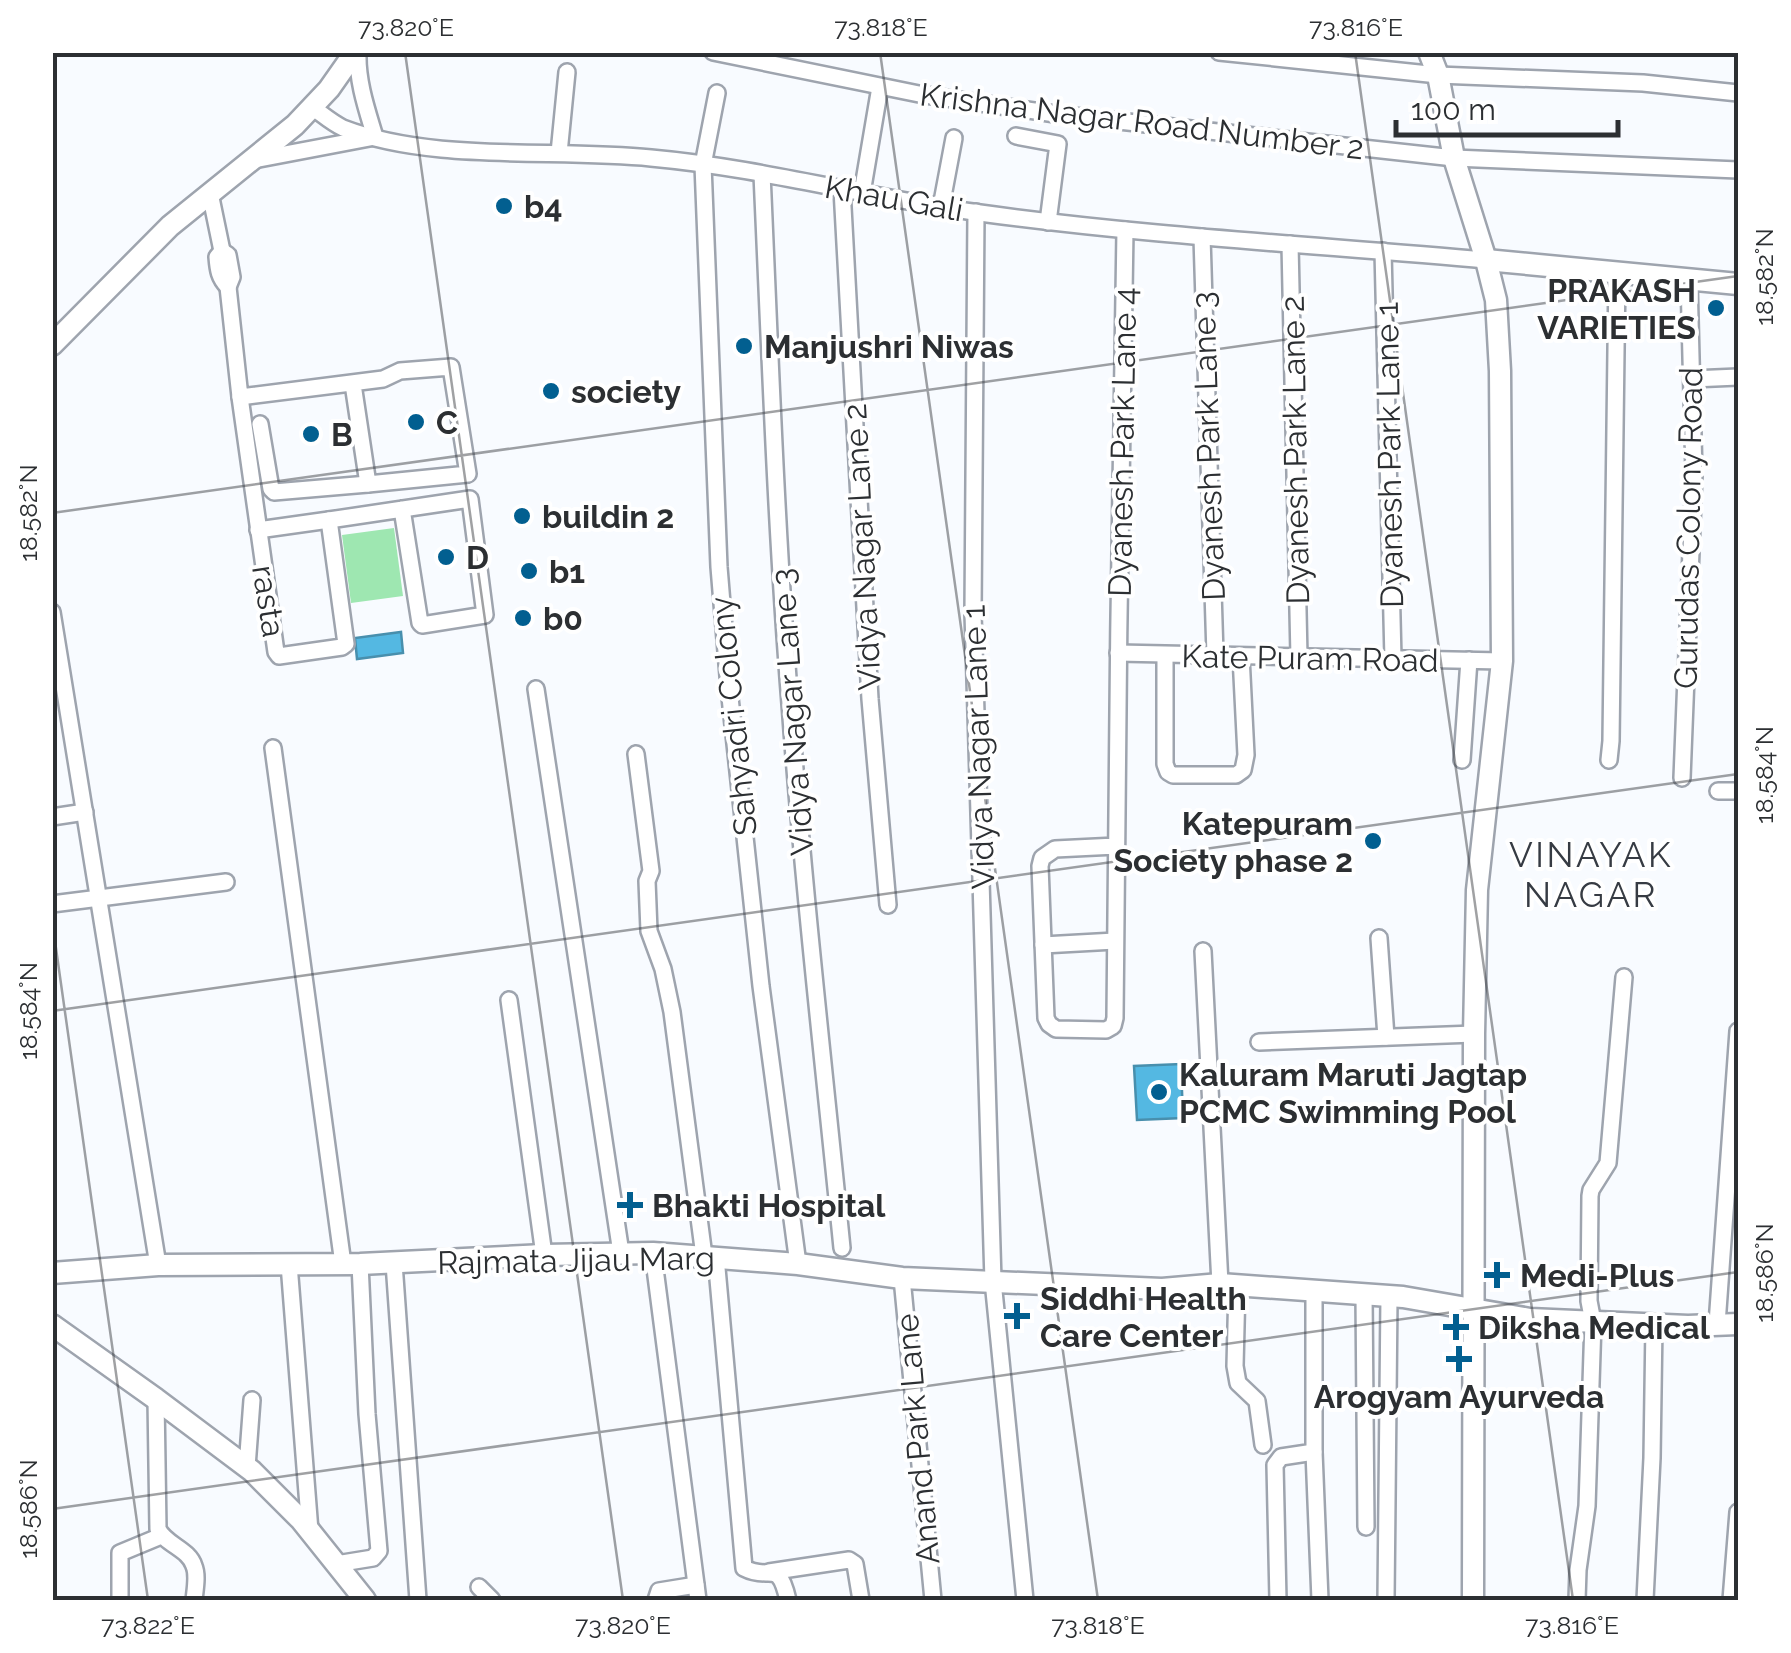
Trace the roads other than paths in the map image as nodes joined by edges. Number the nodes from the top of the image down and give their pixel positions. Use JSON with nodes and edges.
{"nodes":[{"id":1,"x":356,"y":52,"type":"edge"},
{"id":2,"x":713,"y":52,"type":"edge"},
{"id":3,"x":1219,"y":52,"type":"edge"},
{"id":4,"x":1429,"y":52,"type":"edge"},
{"id":5,"x":567,"y":72,"type":"dead end"},
{"id":6,"x":1438,"y":75,"type":"junction"},
{"id":7,"x":880,"y":86,"type":"junction"},
{"id":8,"x":716,"y":93,"type":"dead end"},
{"id":9,"x":1738,"y":93,"type":"edge"},
{"id":10,"x":312,"y":106,"type":"junction"},
{"id":11,"x":1016,"y":136,"type":"dead end"},
{"id":12,"x":375,"y":138,"type":"junction"},
{"id":13,"x":954,"y":138,"type":"dead end"},
{"id":14,"x":559,"y":152,"type":"junction"},
{"id":15,"x":1454,"y":158,"type":"junction"},
{"id":16,"x":251,"y":160,"type":"junction"},
{"id":17,"x":703,"y":165,"type":"junction"},
{"id":18,"x":1738,"y":170,"type":"edge"},
{"id":19,"x":762,"y":174,"type":"junction"},
{"id":20,"x":842,"y":189,"type":"junction"},
{"id":21,"x":210,"y":193,"type":"junction"},
{"id":22,"x":862,"y":193,"type":"junction"},
{"id":23,"x":942,"y":206,"type":"junction"},
{"id":24,"x":976,"y":212,"type":"junction"},
{"id":25,"x":1048,"y":222,"type":"junction"},
{"id":26,"x":1125,"y":230,"type":"junction"},
{"id":27,"x":1202,"y":237,"type":"junction"},
{"id":28,"x":1290,"y":244,"type":"junction"},
{"id":29,"x":1383,"y":250,"type":"junction"},
{"id":30,"x":1486,"y":260,"type":"junction"},
{"id":31,"x":1617,"y":272,"type":"junction"},
{"id":32,"x":1689,"y":279,"type":"junction"},
{"id":33,"x":1738,"y":284,"type":"edge"},
{"id":34,"x":52,"y":346,"type":"edge"},
{"id":35,"x":1738,"y":377,"type":"edge"},
{"id":36,"x":1692,"y":378,"type":"junction"},
{"id":37,"x":353,"y":384,"type":"junction"},
{"id":38,"x":240,"y":397,"type":"junction"},
{"id":39,"x":260,"y":424,"type":"dead end"},
{"id":40,"x":368,"y":484,"type":"junction"},
{"id":41,"x":402,"y":510,"type":"junction"},
{"id":42,"x":329,"y":520,"type":"junction"},
{"id":43,"x":258,"y":530,"type":"junction"},
{"id":44,"x":52,"y":612,"type":"edge"},
{"id":45,"x":1118,"y":653,"type":"junction"},
{"id":46,"x":1214,"y":655,"type":"junction"},
{"id":47,"x":1165,"y":656,"type":"junction"},
{"id":48,"x":1241,"y":656,"type":"junction"},
{"id":49,"x":1299,"y":657,"type":"junction"},
{"id":50,"x":1394,"y":659,"type":"junction"},
{"id":51,"x":1469,"y":660,"type":"junction"},
{"id":52,"x":1502,"y":661,"type":"junction"},
{"id":53,"x":58,"y":687,"type":"edge"},
{"id":54,"x":536,"y":689,"type":"dead end"},
{"id":55,"x":274,"y":748,"type":"dead end"},
{"id":56,"x":636,"y":754,"type":"dead end"},
{"id":57,"x":1462,"y":760,"type":"dead end"},
{"id":58,"x":1609,"y":760,"type":"dead end"},
{"id":59,"x":1682,"y":778,"type":"dead end"},
{"id":60,"x":1718,"y":791,"type":"dead end"},
{"id":61,"x":1738,"y":791,"type":"edge"},
{"id":62,"x":85,"y":812,"type":"junction"},
{"id":63,"x":52,"y":817,"type":"edge"},
{"id":64,"x":1116,"y":846,"type":"junction"},
{"id":65,"x":226,"y":882,"type":"dead end"},
{"id":66,"x":99,"y":898,"type":"junction"},
{"id":67,"x":52,"y":904,"type":"edge"},
{"id":68,"x":888,"y":905,"type":"dead end"},
{"id":69,"x":1380,"y":938,"type":"dead end"},
{"id":70,"x":1115,"y":941,"type":"junction"},
{"id":71,"x":1043,"y":945,"type":"junction"},
{"id":72,"x":1203,"y":952,"type":"dead end"},
{"id":73,"x":1624,"y":977,"type":"dead end"},
{"id":74,"x":509,"y":1000,"type":"dead end"},
{"id":75,"x":1738,"y":1031,"type":"edge"},
{"id":76,"x":1474,"y":1034,"type":"junction"},
{"id":77,"x":1386,"y":1038,"type":"junction"},
{"id":78,"x":1258,"y":1042,"type":"dead end"},
{"id":79,"x":842,"y":1248,"type":"dead end"},
{"id":80,"x":621,"y":1252,"type":"junction"},
{"id":81,"x":654,"y":1253,"type":"junction"},
{"id":82,"x":544,"y":1255,"type":"junction"},
{"id":83,"x":710,"y":1256,"type":"junction"},
{"id":84,"x":394,"y":1263,"type":"junction"},
{"id":85,"x":288,"y":1264,"type":"junction"},
{"id":86,"x":352,"y":1264,"type":"junction"},
{"id":87,"x":798,"y":1264,"type":"junction"},
{"id":88,"x":158,"y":1265,"type":"junction"},
{"id":89,"x":52,"y":1272,"type":"edge"},
{"id":90,"x":902,"y":1278,"type":"junction"},
{"id":91,"x":994,"y":1282,"type":"junction"},
{"id":92,"x":1228,"y":1285,"type":"junction"},
{"id":93,"x":1314,"y":1292,"type":"junction"},
{"id":94,"x":1364,"y":1295,"type":"junction"},
{"id":95,"x":1389,"y":1296,"type":"junction"},
{"id":96,"x":1473,"y":1308,"type":"junction"},
{"id":97,"x":1594,"y":1322,"type":"junction"},
{"id":98,"x":1654,"y":1324,"type":"junction"},
{"id":99,"x":1728,"y":1324,"type":"edge"},
{"id":100,"x":56,"y":1325,"type":"edge"},
{"id":101,"x":156,"y":1398,"type":"junction"},
{"id":102,"x":252,"y":1400,"type":"dead end"},
{"id":103,"x":1263,"y":1445,"type":"dead end"},
{"id":104,"x":1314,"y":1452,"type":"junction"},
{"id":105,"x":247,"y":1467,"type":"junction"},
{"id":106,"x":1738,"y":1512,"type":"edge"},
{"id":107,"x":1366,"y":1528,"type":"dead end"},
{"id":108,"x":310,"y":1531,"type":"junction"},
{"id":109,"x":162,"y":1536,"type":"junction"},
{"id":110,"x":336,"y":1564,"type":"junction"},
{"id":111,"x":770,"y":1572,"type":"junction"},
{"id":112,"x":479,"y":1587,"type":"dead end"},
{"id":113,"x":697,"y":1593,"type":"edge"},
{"id":114,"x":120,"y":1600,"type":"edge"},
{"id":115,"x":194,"y":1600,"type":"edge"},
{"id":116,"x":366,"y":1600,"type":"edge"},
{"id":117,"x":418,"y":1600,"type":"edge"},
{"id":118,"x":492,"y":1600,"type":"edge"},
{"id":119,"x":656,"y":1600,"type":"edge"},
{"id":120,"x":788,"y":1600,"type":"edge"},
{"id":121,"x":860,"y":1600,"type":"edge"},
{"id":122,"x":933,"y":1600,"type":"edge"},
{"id":123,"x":1025,"y":1600,"type":"edge"},
{"id":124,"x":1278,"y":1600,"type":"edge"},
{"id":125,"x":1320,"y":1600,"type":"edge"},
{"id":126,"x":1386,"y":1600,"type":"edge"},
{"id":127,"x":1472,"y":1600,"type":"edge"},
{"id":128,"x":1577,"y":1600,"type":"edge"},
{"id":129,"x":1645,"y":1600,"type":"edge"},
{"id":130,"x":1731,"y":1600,"type":"edge"}],
"edges":[{"from":1,"to":10,"type":"street"},
{"from":1,"to":12,"type":"street"},
{"from":2,"to":7,"type":"street","name":"Krishna Nagar Road Number 2"},
{"from":3,"to":6,"type":"street"},
{"from":4,"to":6,"type":"street"},
{"from":5,"to":14,"type":"street"},
{"from":6,"to":9,"type":"street"},
{"from":6,"to":15,"type":"street"},
{"from":7,"to":15,"type":"street","name":"Krishna Nagar Road Number 2"},
{"from":7,"to":22,"type":"street"},
{"from":8,"to":17,"type":"street","name":"Sahyadri Colony"},
{"from":10,"to":12,"type":"street","name":"Khau Gali"},
{"from":10,"to":16,"type":"street"},
{"from":11,"to":25,"type":"street"},
{"from":12,"to":14,"type":"street","name":"Khau Gali"},
{"from":12,"to":16,"type":"street"},
{"from":13,"to":23,"type":"street"},
{"from":14,"to":17,"type":"street","name":"Khau Gali"},
{"from":15,"to":18,"type":"street","name":"Krishna Nagar Road Number 2"},
{"from":15,"to":30,"type":"street"},
{"from":16,"to":21,"type":"street"},
{"from":17,"to":19,"type":"street","name":"Khau Gali"},
{"from":17,"to":87,"type":"street","name":"Sahyadri Colony"},
{"from":19,"to":20,"type":"street","name":"Khau Gali"},
{"from":19,"to":79,"type":"street","name":"Vidya Nagar Lane 3"},
{"from":20,"to":22,"type":"street","name":"Khau Gali"},
{"from":20,"to":68,"type":"street","name":"Vidya Nagar Lane 2"},
{"from":21,"to":34,"type":"street"},
{"from":21,"to":38,"type":"street","name":"rasta"},
{"from":22,"to":23,"type":"street","name":"Khau Gali"},
{"from":23,"to":24,"type":"street","name":"Khau Gali"},
{"from":24,"to":25,"type":"street","name":"Khau Gali"},
{"from":24,"to":91,"type":"street","name":"Vidya Nagar Lane 1"},
{"from":25,"to":26,"type":"street","name":"Khau Gali"},
{"from":26,"to":27,"type":"street","name":"Khau Gali"},
{"from":26,"to":45,"type":"street","name":"Dyanesh Park Lane 4"},
{"from":27,"to":28,"type":"street","name":"Khau Gali"},
{"from":27,"to":46,"type":"street","name":"Dyanesh Park Lane 3"},
{"from":28,"to":29,"type":"street","name":"Khau Gali"},
{"from":28,"to":49,"type":"street","name":"Dyanesh Park Lane 2"},
{"from":29,"to":30,"type":"street","name":"Khau Gali"},
{"from":29,"to":50,"type":"street","name":"Dyanesh Park Lane 1"},
{"from":30,"to":31,"type":"street"},
{"from":30,"to":52,"type":"street"},
{"from":31,"to":32,"type":"street"},
{"from":31,"to":58,"type":"street"},
{"from":32,"to":33,"type":"street"},
{"from":32,"to":36,"type":"street","name":"Gurudas Colony Road"},
{"from":35,"to":36,"type":"street"},
{"from":36,"to":59,"type":"street","name":"Gurudas Colony Road"},
{"from":37,"to":38,"type":"street"},
{"from":37,"to":40,"type":"street"},
{"from":37,"to":40,"type":"street"},
{"from":38,"to":43,"type":"street","name":"rasta"},
{"from":39,"to":40,"type":"street"},
{"from":41,"to":41,"type":"street"},
{"from":41,"to":42,"type":"street"},
{"from":42,"to":43,"type":"street"},
{"from":42,"to":43,"type":"street","name":"rasta"},
{"from":44,"to":53,"type":"street"},
{"from":45,"to":47,"type":"street","name":"Kate Puram Road"},
{"from":45,"to":64,"type":"street","name":"Dyanesh Park Lane 4"},
{"from":46,"to":47,"type":"street","name":"Kate Puram Road"},
{"from":46,"to":48,"type":"street","name":"Kate Puram Road"},
{"from":47,"to":48,"type":"street"},
{"from":48,"to":49,"type":"street","name":"Kate Puram Road"},
{"from":49,"to":50,"type":"street","name":"Kate Puram Road"},
{"from":50,"to":51,"type":"street","name":"Kate Puram Road"},
{"from":51,"to":52,"type":"street","name":"Kate Puram Road"},
{"from":51,"to":57,"type":"street"},
{"from":52,"to":76,"type":"street"},
{"from":53,"to":62,"type":"street"},
{"from":54,"to":80,"type":"street"},
{"from":55,"to":86,"type":"street"},
{"from":56,"to":83,"type":"street"},
{"from":60,"to":61,"type":"street"},
{"from":62,"to":63,"type":"street"},
{"from":62,"to":66,"type":"street"},
{"from":64,"to":70,"type":"street","name":"Dyanesh Park Lane 4"},
{"from":64,"to":71,"type":"street"},
{"from":65,"to":66,"type":"street"},
{"from":66,"to":67,"type":"street"},
{"from":66,"to":88,"type":"street"},
{"from":69,"to":77,"type":"street"},
{"from":70,"to":71,"type":"street"},
{"from":70,"to":71,"type":"street","name":"Dyanesh Park Lane 4"},
{"from":72,"to":92,"type":"street"},
{"from":73,"to":97,"type":"street"},
{"from":74,"to":82,"type":"street"},
{"from":75,"to":99,"type":"street"},
{"from":76,"to":77,"type":"street"},
{"from":76,"to":96,"type":"street"},
{"from":77,"to":78,"type":"street"},
{"from":80,"to":81,"type":"street","name":"Rajmata Jijau Marg"},
{"from":80,"to":82,"type":"street","name":"Rajmata Jijau Marg"},
{"from":81,"to":83,"type":"street","name":"Rajmata Jijau Marg"},
{"from":81,"to":113,"type":"street"},
{"from":82,"to":84,"type":"street","name":"Rajmata Jijau Marg"},
{"from":83,"to":87,"type":"street","name":"Rajmata Jijau Marg"},
{"from":83,"to":111,"type":"street"},
{"from":84,"to":86,"type":"street","name":"Rajmata Jijau Marg"},
{"from":84,"to":117,"type":"street"},
{"from":85,"to":86,"type":"street","name":"Rajmata Jijau Marg"},
{"from":85,"to":88,"type":"street","name":"Rajmata Jijau Marg"},
{"from":85,"to":108,"type":"street"},
{"from":86,"to":110,"type":"street"},
{"from":87,"to":90,"type":"street","name":"Rajmata Jijau Marg"},
{"from":88,"to":89,"type":"street","name":"Rajmata Jijau Marg"},
{"from":90,"to":91,"type":"street","name":"Rajmata Jijau Marg"},
{"from":90,"to":122,"type":"street","name":"Anand Park Lane"},
{"from":91,"to":92,"type":"street"},
{"from":91,"to":123,"type":"street","name":"Vidya Nagar Lane 1"},
{"from":92,"to":93,"type":"street"},
{"from":92,"to":103,"type":"street"},
{"from":93,"to":94,"type":"street"},
{"from":93,"to":104,"type":"street"},
{"from":94,"to":95,"type":"street"},
{"from":94,"to":107,"type":"street"},
{"from":95,"to":96,"type":"street"},
{"from":95,"to":126,"type":"street"},
{"from":96,"to":97,"type":"street"},
{"from":96,"to":127,"type":"street"},
{"from":97,"to":98,"type":"street"},
{"from":97,"to":128,"type":"street"},
{"from":98,"to":99,"type":"street"},
{"from":98,"to":129,"type":"street"},
{"from":100,"to":101,"type":"street"},
{"from":101,"to":105,"type":"street"},
{"from":101,"to":109,"type":"street"},
{"from":102,"to":105,"type":"street"},
{"from":104,"to":124,"type":"street"},
{"from":104,"to":125,"type":"street"},
{"from":105,"to":108,"type":"street"},
{"from":106,"to":130,"type":"street"},
{"from":108,"to":110,"type":"street"},
{"from":109,"to":114,"type":"street"},
{"from":109,"to":115,"type":"street"},
{"from":110,"to":116,"type":"street"},
{"from":111,"to":120,"type":"street"},
{"from":111,"to":121,"type":"street"},
{"from":112,"to":118,"type":"street"},
{"from":113,"to":119,"type":"street"}]}
